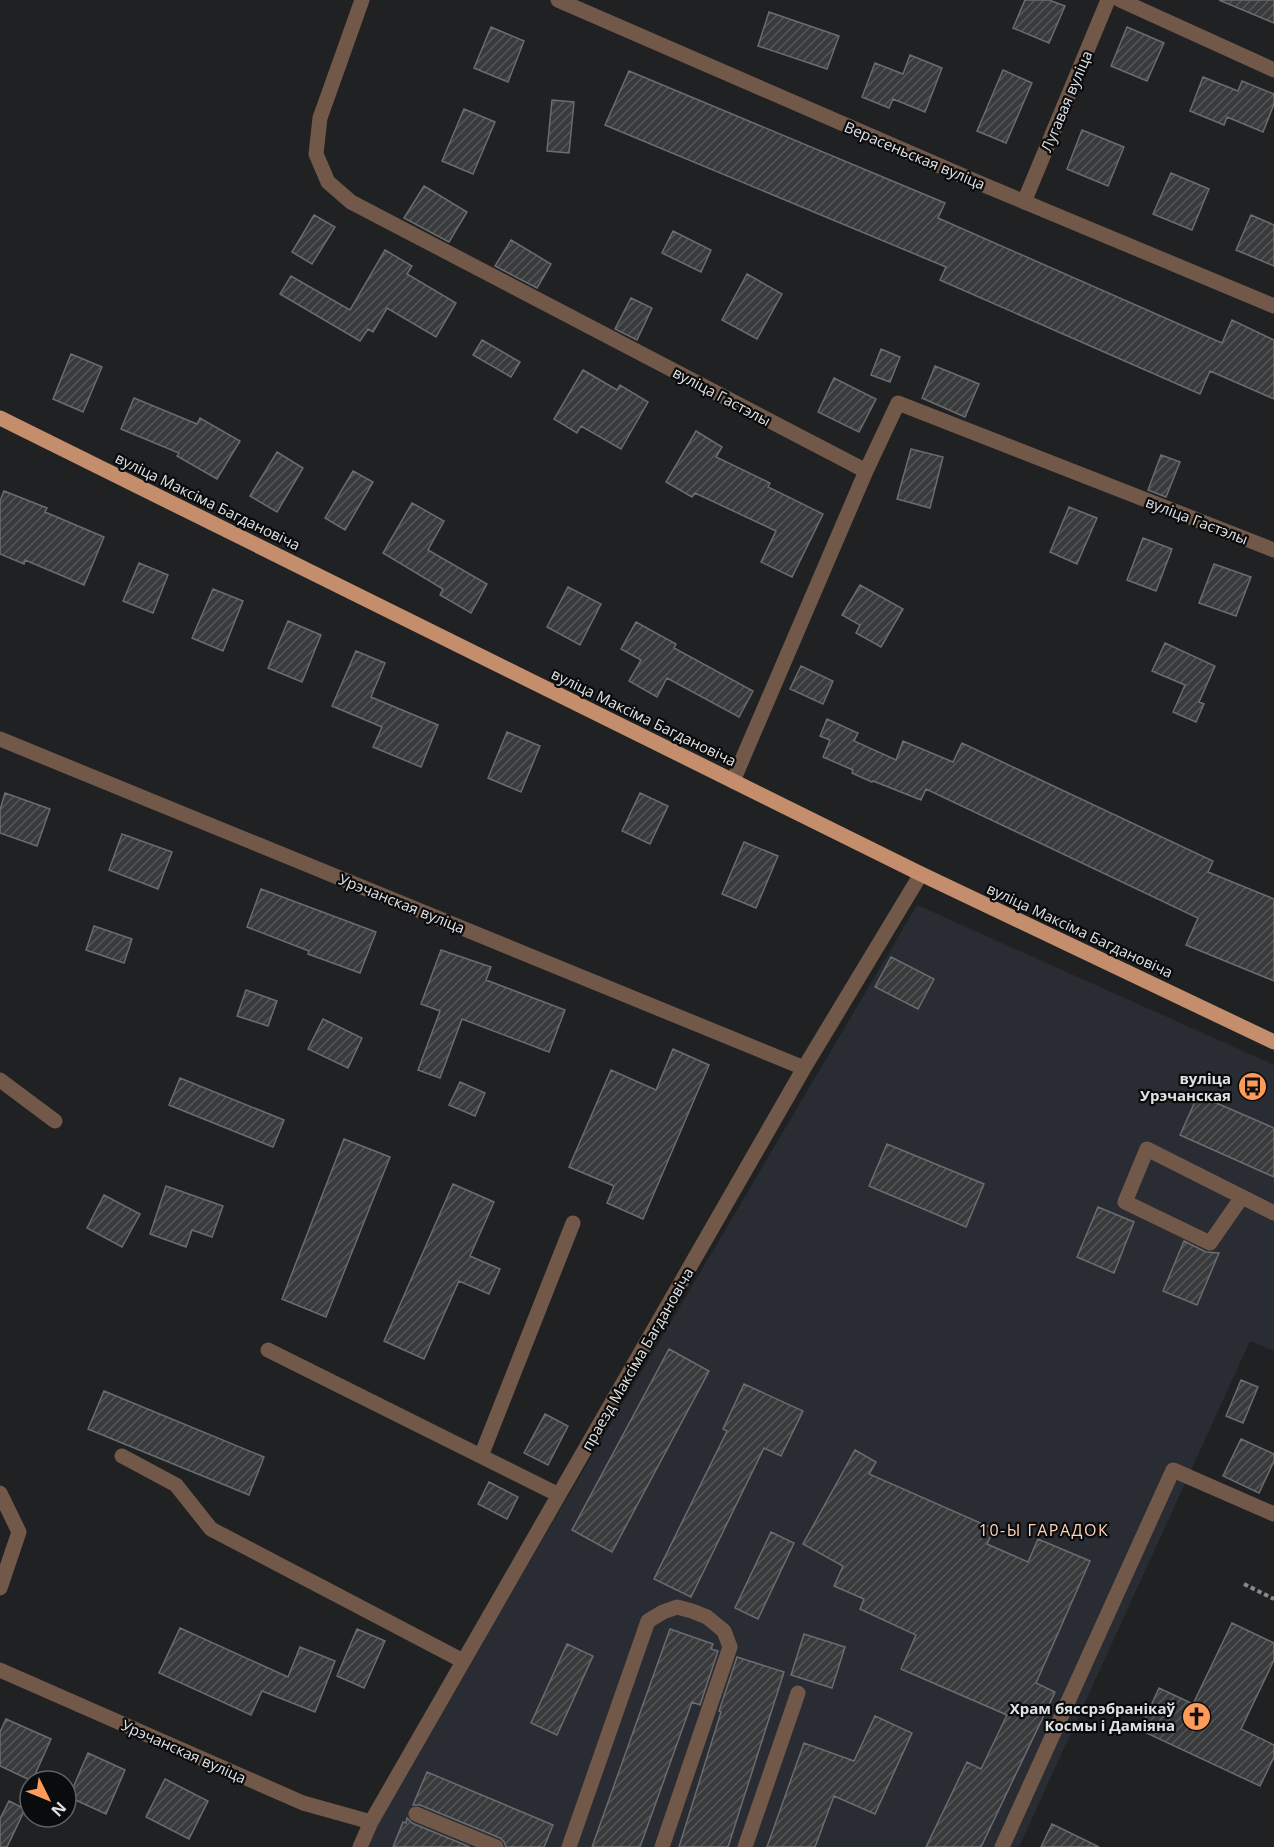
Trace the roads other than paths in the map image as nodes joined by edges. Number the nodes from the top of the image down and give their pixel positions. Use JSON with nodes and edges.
{"nodes":[{"id":1,"x":362,"y":0,"type":"edge"},
{"id":2,"x":558,"y":0,"type":"edge"},
{"id":3,"x":1108,"y":0,"type":"edge"},
{"id":4,"x":1119,"y":0,"type":"edge"},
{"id":5,"x":1274,"y":70,"type":"edge"},
{"id":6,"x":1024,"y":202,"type":"junction"},
{"id":7,"x":1274,"y":306,"type":"edge"},
{"id":8,"x":0,"y":418,"type":"edge"},
{"id":9,"x":866,"y":471,"type":"junction"},
{"id":10,"x":1274,"y":550,"type":"edge"},
{"id":11,"x":0,"y":739,"type":"edge"},
{"id":12,"x":733,"y":781,"type":"junction"},
{"id":13,"x":921,"y":874,"type":"junction"},
{"id":14,"x":1274,"y":1042,"type":"edge"},
{"id":15,"x":804,"y":1068,"type":"junction"},
{"id":16,"x":0,"y":1080,"type":"edge"},
{"id":17,"x":55,"y":1121,"type":"dead end"},
{"id":18,"x":1242,"y":1197,"type":"junction"},
{"id":19,"x":1274,"y":1213,"type":"edge"},
{"id":20,"x":573,"y":1223,"type":"dead end"},
{"id":21,"x":268,"y":1350,"type":"dead end"},
{"id":22,"x":122,"y":1456,"type":"dead end"},
{"id":23,"x":481,"y":1456,"type":"junction"},
{"id":24,"x":0,"y":1493,"type":"edge"},
{"id":25,"x":559,"y":1495,"type":"junction"},
{"id":26,"x":1274,"y":1514,"type":"edge"},
{"id":27,"x":0,"y":1588,"type":"edge"},
{"id":28,"x":463,"y":1661,"type":"junction"},
{"id":29,"x":0,"y":1670,"type":"edge"},
{"id":30,"x":798,"y":1693,"type":"dead end"},
{"id":31,"x":416,"y":1814,"type":"dead end"},
{"id":32,"x":371,"y":1822,"type":"junction"},
{"id":33,"x":360,"y":1847,"type":"edge"},
{"id":34,"x":496,"y":1847,"type":"edge"},
{"id":35,"x":569,"y":1847,"type":"edge"},
{"id":36,"x":662,"y":1847,"type":"edge"},
{"id":37,"x":745,"y":1847,"type":"edge"},
{"id":38,"x":1002,"y":1847,"type":"edge"}],
"edges":[{"from":1,"to":9,"type":"street","name":"вуліца Гастэлы"},
{"from":2,"to":6,"type":"street","name":"Верасеньская вуліца"},
{"from":3,"to":6,"type":"street","name":"Лугавая вуліца"},
{"from":4,"to":5,"type":"street"},
{"from":6,"to":7,"type":"street","name":"Верасеньская вуліца"},
{"from":8,"to":12,"type":"main road","name":"вуліца Максіма Багдановіча"},
{"from":9,"to":10,"type":"street","name":"вуліца Гастэлы"},
{"from":9,"to":12,"type":"street"},
{"from":11,"to":15,"type":"street","name":"Урэчанская вуліца"},
{"from":12,"to":13,"type":"main road","name":"вуліца Максіма Багдановіча"},
{"from":13,"to":14,"type":"main road","name":"вуліца Максіма Багдановіча"},
{"from":13,"to":15,"type":"street","name":"праезд Максіма Багдановіча"},
{"from":15,"to":25,"type":"street","name":"праезд Максіма Багдановіча"},
{"from":16,"to":17,"type":"street"},
{"from":18,"to":18,"type":"street"},
{"from":18,"to":19,"type":"street"},
{"from":20,"to":23,"type":"street"},
{"from":21,"to":23,"type":"street"},
{"from":22,"to":28,"type":"street"},
{"from":23,"to":25,"type":"street"},
{"from":24,"to":27,"type":"street"},
{"from":25,"to":28,"type":"street","name":"праезд Максіма Багдановіча"},
{"from":26,"to":38,"type":"street"},
{"from":28,"to":32,"type":"street","name":"праезд Максіма Багдановіча"},
{"from":29,"to":32,"type":"street","name":"Урэчанская вуліца"},
{"from":30,"to":37,"type":"street"},
{"from":31,"to":34,"type":"street"},
{"from":32,"to":33,"type":"street","name":"праезд Максіма Багдановіча"},
{"from":35,"to":36,"type":"street"}]}
